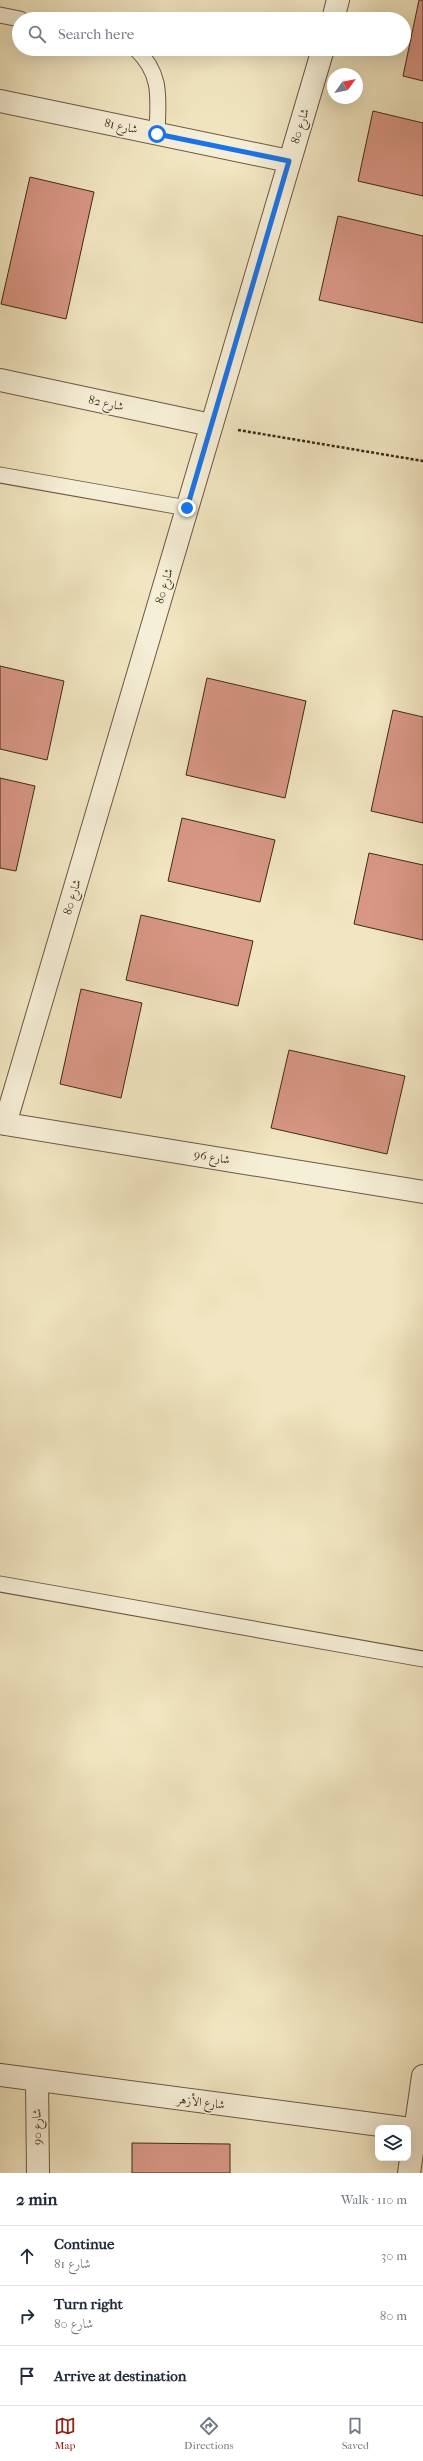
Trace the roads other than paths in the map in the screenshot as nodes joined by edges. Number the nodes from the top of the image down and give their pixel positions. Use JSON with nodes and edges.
{"nodes":[{"id":1,"x":338,"y":0,"type":"edge"},
{"id":2,"x":335,"y":12,"type":"edge"},
{"id":3,"x":0,"y":15,"type":"edge"},
{"id":4,"x":12,"y":17,"type":"edge"},
{"id":5,"x":142,"y":56,"type":"edge"},
{"id":6,"x":322,"y":56,"type":"edge"},
{"id":7,"x":0,"y":101,"type":"edge"},
{"id":8,"x":157,"y":134,"type":"junction"},
{"id":9,"x":289,"y":161,"type":"junction"},
{"id":10,"x":0,"y":380,"type":"edge"},
{"id":11,"x":211,"y":425,"type":"junction"},
{"id":12,"x":0,"y":475,"type":"edge"},
{"id":13,"x":187,"y":508,"type":"junction"},
{"id":14,"x":3,"y":1123,"type":"edge"},
{"id":15,"x":423,"y":1192,"type":"edge"},
{"id":16,"x":0,"y":1584,"type":"edge"},
{"id":17,"x":423,"y":1659,"type":"edge"},
{"id":18,"x":0,"y":2075,"type":"edge"},
{"id":19,"x":423,"y":2076,"type":"edge"},
{"id":20,"x":37,"y":2080,"type":"junction"},
{"id":21,"x":379,"y":2125,"type":"edge"},
{"id":22,"x":410,"y":2125,"type":"edge"},
{"id":23,"x":409,"y":2161,"type":"edge"},
{"id":24,"x":38,"y":2173,"type":"edge"},
{"id":25,"x":409,"y":2173,"type":"edge"}],
"edges":[{"from":1,"to":2,"type":"street"},
{"from":3,"to":4,"type":"lane"},
{"from":5,"to":8,"type":"lane"},
{"from":6,"to":9,"type":"street","name":"شارع 80"},
{"from":7,"to":8,"type":"street","name":"شارع 81"},
{"from":8,"to":9,"type":"street","name":"شارع 81"},
{"from":9,"to":11,"type":"street","name":"شارع 80"},
{"from":10,"to":11,"type":"street","name":"شارع 82"},
{"from":11,"to":13,"type":"street","name":"شارع 80"},
{"from":12,"to":13,"type":"lane"},
{"from":13,"to":14,"type":"street","name":"شارع 80"},
{"from":14,"to":15,"type":"street","name":"شارع 96"},
{"from":16,"to":17,"type":"lane"},
{"from":18,"to":20,"type":"street","name":"شارع الأزهر"},
{"from":19,"to":22,"type":"street"},
{"from":20,"to":21,"type":"street","name":"شارع الأزهر"},
{"from":20,"to":24,"type":"street","name":"شارع 90"},
{"from":23,"to":25,"type":"street"}]}
